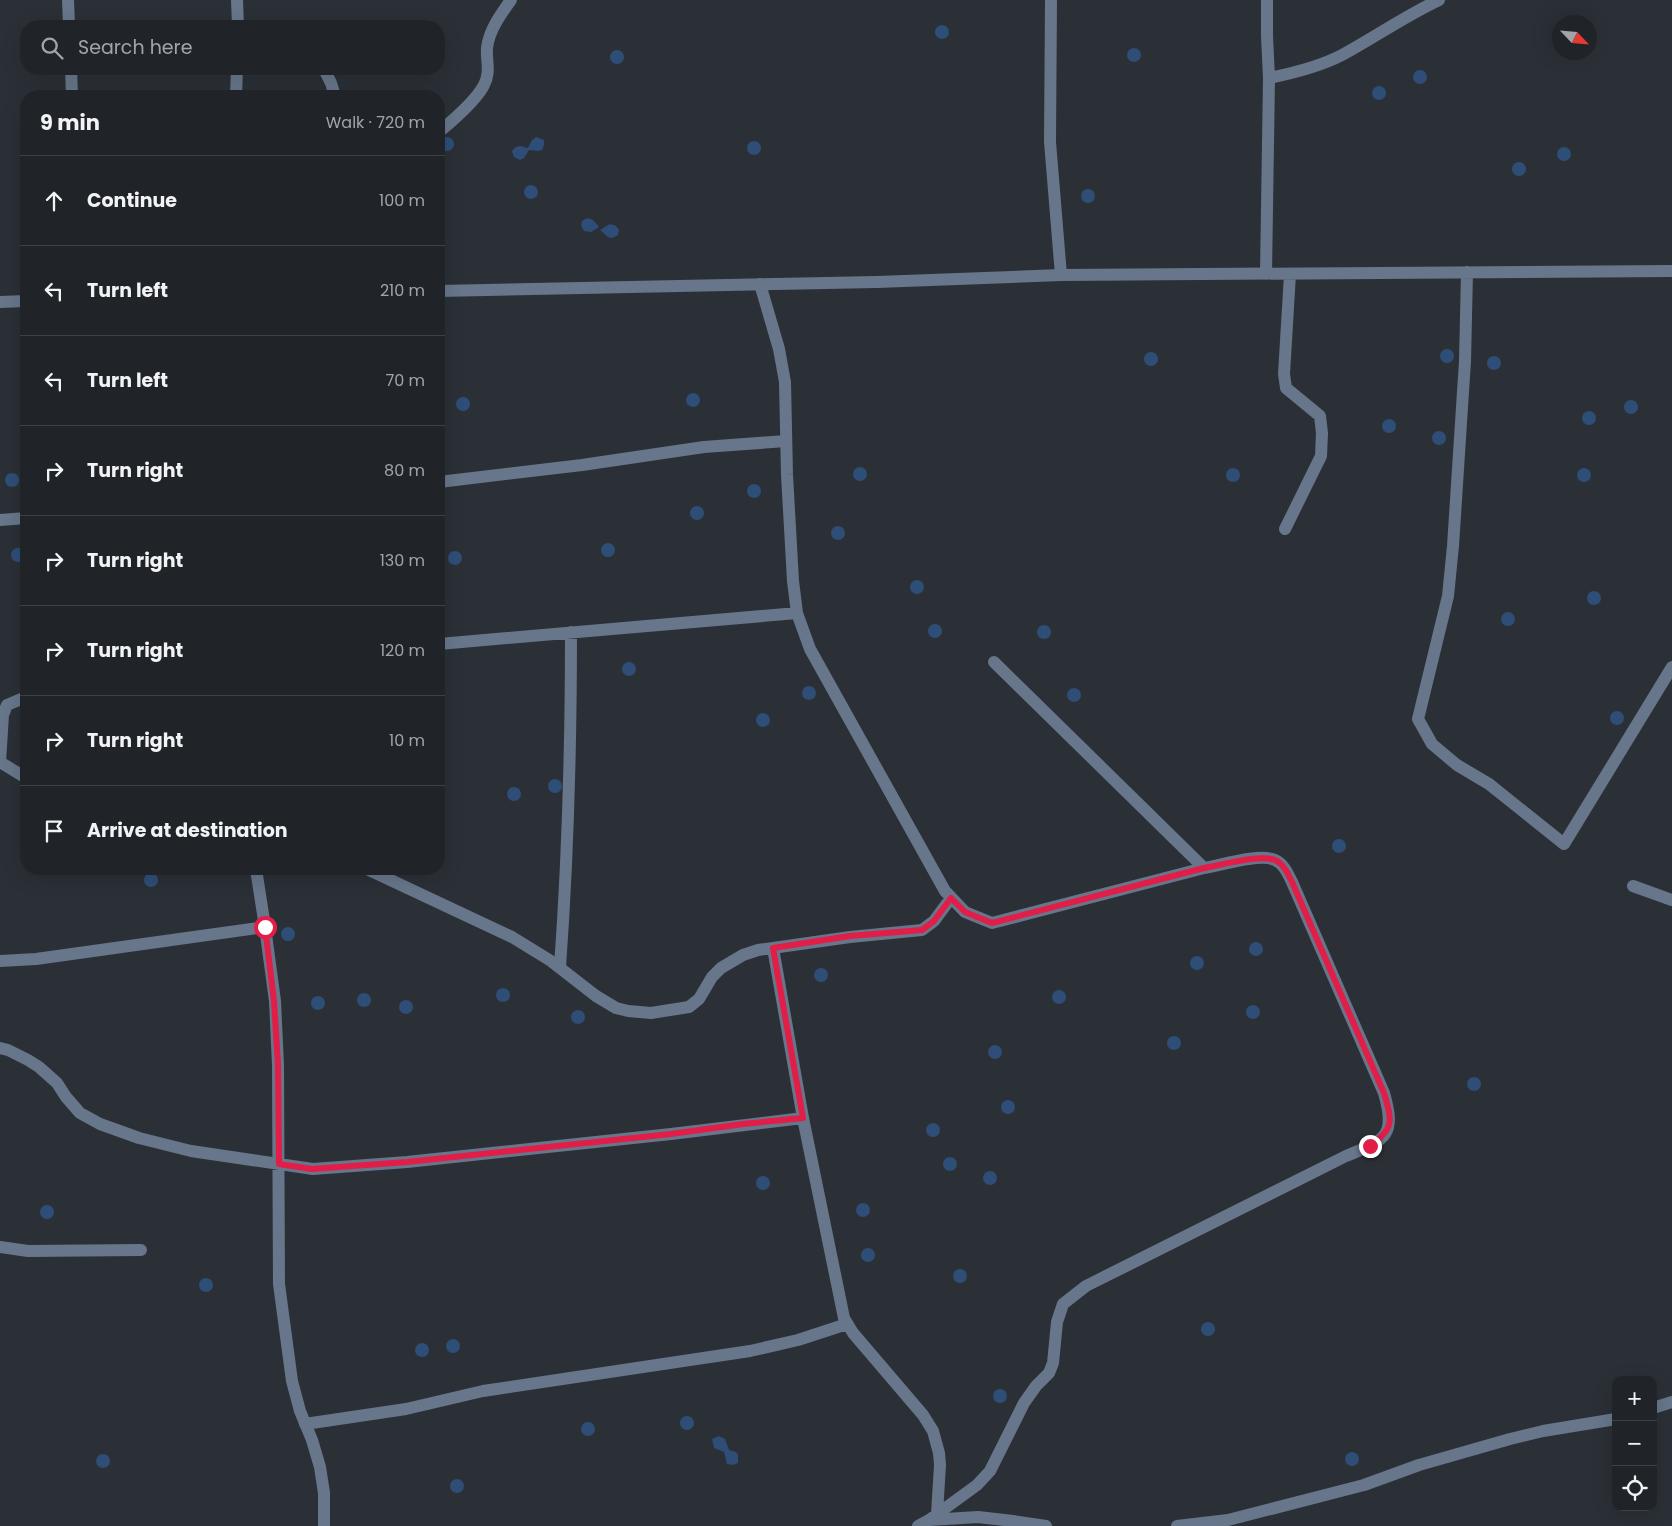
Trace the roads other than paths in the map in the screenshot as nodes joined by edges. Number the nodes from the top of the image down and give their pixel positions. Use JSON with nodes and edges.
{"nodes":[{"id":1,"x":68,"y":0,"type":"edge"},
{"id":2,"x":237,"y":0,"type":"edge"},
{"id":3,"x":511,"y":0,"type":"edge"},
{"id":4,"x":1051,"y":0,"type":"edge"},
{"id":5,"x":1267,"y":0,"type":"edge"},
{"id":6,"x":1439,"y":0,"type":"edge"},
{"id":7,"x":69,"y":20,"type":"edge"},
{"id":8,"x":238,"y":20,"type":"edge"},
{"id":9,"x":70,"y":75,"type":"edge"},
{"id":10,"x":237,"y":75,"type":"edge"},
{"id":11,"x":327,"y":75,"type":"edge"},
{"id":12,"x":1269,"y":78,"type":"junction"},
{"id":13,"x":72,"y":90,"type":"edge"},
{"id":14,"x":236,"y":90,"type":"edge"},
{"id":15,"x":333,"y":90,"type":"edge"},
{"id":16,"x":445,"y":126,"type":"edge"},
{"id":17,"x":1672,"y":271,"type":"edge"},
{"id":18,"x":1467,"y":272,"type":"junction"},
{"id":19,"x":1266,"y":274,"type":"junction"},
{"id":20,"x":1290,"y":274,"type":"junction"},
{"id":21,"x":1061,"y":275,"type":"junction"},
{"id":22,"x":760,"y":284,"type":"junction"},
{"id":23,"x":445,"y":291,"type":"edge"},
{"id":24,"x":20,"y":301,"type":"edge"},
{"id":25,"x":0,"y":302,"type":"edge"},
{"id":26,"x":786,"y":442,"type":"junction"},
{"id":27,"x":445,"y":481,"type":"edge"},
{"id":28,"x":20,"y":518,"type":"edge"},
{"id":29,"x":0,"y":520,"type":"edge"},
{"id":30,"x":1285,"y":529,"type":"dead end"},
{"id":31,"x":797,"y":613,"type":"junction"},
{"id":32,"x":572,"y":632,"type":"junction"},
{"id":33,"x":445,"y":643,"type":"edge"},
{"id":34,"x":994,"y":662,"type":"dead end"},
{"id":35,"x":1672,"y":667,"type":"edge"},
{"id":36,"x":20,"y":700,"type":"edge"},
{"id":37,"x":0,"y":762,"type":"edge"},
{"id":38,"x":20,"y":774,"type":"edge"},
{"id":39,"x":1204,"y":868,"type":"junction"},
{"id":40,"x":257,"y":875,"type":"edge"},
{"id":41,"x":380,"y":875,"type":"edge"},
{"id":42,"x":1633,"y":886,"type":"dead end"},
{"id":43,"x":951,"y":898,"type":"junction"},
{"id":44,"x":1672,"y":900,"type":"edge"},
{"id":45,"x":265,"y":927,"type":"junction"},
{"id":46,"x":773,"y":948,"type":"junction"},
{"id":47,"x":0,"y":961,"type":"edge"},
{"id":48,"x":560,"y":967,"type":"junction"},
{"id":49,"x":0,"y":1048,"type":"edge"},
{"id":50,"x":803,"y":1118,"type":"junction"},
{"id":51,"x":279,"y":1164,"type":"junction"},
{"id":52,"x":0,"y":1247,"type":"edge"},
{"id":53,"x":141,"y":1250,"type":"dead end"},
{"id":54,"x":847,"y":1324,"type":"junction"},
{"id":55,"x":1672,"y":1402,"type":"edge"},
{"id":56,"x":1657,"y":1407,"type":"edge"},
{"id":57,"x":1612,"y":1420,"type":"edge"},
{"id":58,"x":305,"y":1424,"type":"junction"},
{"id":59,"x":928,"y":1520,"type":"edge"},
{"id":60,"x":1242,"y":1521,"type":"edge"},
{"id":61,"x":324,"y":1526,"type":"edge"},
{"id":62,"x":1046,"y":1526,"type":"edge"},
{"id":63,"x":1177,"y":1526,"type":"edge"}],
"edges":[{"from":1,"to":7,"type":"street"},
{"from":2,"to":8,"type":"street"},
{"from":3,"to":16,"type":"street"},
{"from":4,"to":21,"type":"street"},
{"from":5,"to":12,"type":"street"},
{"from":6,"to":12,"type":"street"},
{"from":9,"to":13,"type":"street"},
{"from":10,"to":14,"type":"street"},
{"from":11,"to":15,"type":"street"},
{"from":12,"to":19,"type":"street"},
{"from":17,"to":18,"type":"street"},
{"from":18,"to":20,"type":"street"},
{"from":18,"to":35,"type":"street"},
{"from":19,"to":20,"type":"street"},
{"from":19,"to":21,"type":"street"},
{"from":20,"to":30,"type":"street"},
{"from":21,"to":22,"type":"street"},
{"from":22,"to":23,"type":"street"},
{"from":22,"to":26,"type":"street"},
{"from":24,"to":25,"type":"street"},
{"from":26,"to":27,"type":"street"},
{"from":26,"to":31,"type":"street"},
{"from":28,"to":29,"type":"street"},
{"from":31,"to":32,"type":"street"},
{"from":31,"to":43,"type":"street"},
{"from":32,"to":33,"type":"street"},
{"from":32,"to":48,"type":"street"},
{"from":34,"to":39,"type":"street"},
{"from":36,"to":37,"type":"street"},
{"from":37,"to":38,"type":"street"},
{"from":39,"to":43,"type":"street"},
{"from":39,"to":59,"type":"street"},
{"from":40,"to":45,"type":"street"},
{"from":41,"to":48,"type":"street"},
{"from":42,"to":44,"type":"street"},
{"from":43,"to":46,"type":"street"},
{"from":45,"to":47,"type":"street"},
{"from":45,"to":51,"type":"street"},
{"from":46,"to":48,"type":"street"},
{"from":46,"to":50,"type":"street"},
{"from":49,"to":51,"type":"street"},
{"from":50,"to":51,"type":"street"},
{"from":50,"to":54,"type":"street"},
{"from":51,"to":58,"type":"street"},
{"from":52,"to":53,"type":"street"},
{"from":54,"to":58,"type":"street"},
{"from":54,"to":59,"type":"street"},
{"from":55,"to":56,"type":"street"},
{"from":57,"to":60,"type":"street"},
{"from":58,"to":61,"type":"street"},
{"from":59,"to":62,"type":"street"},
{"from":60,"to":63,"type":"street"}]}
